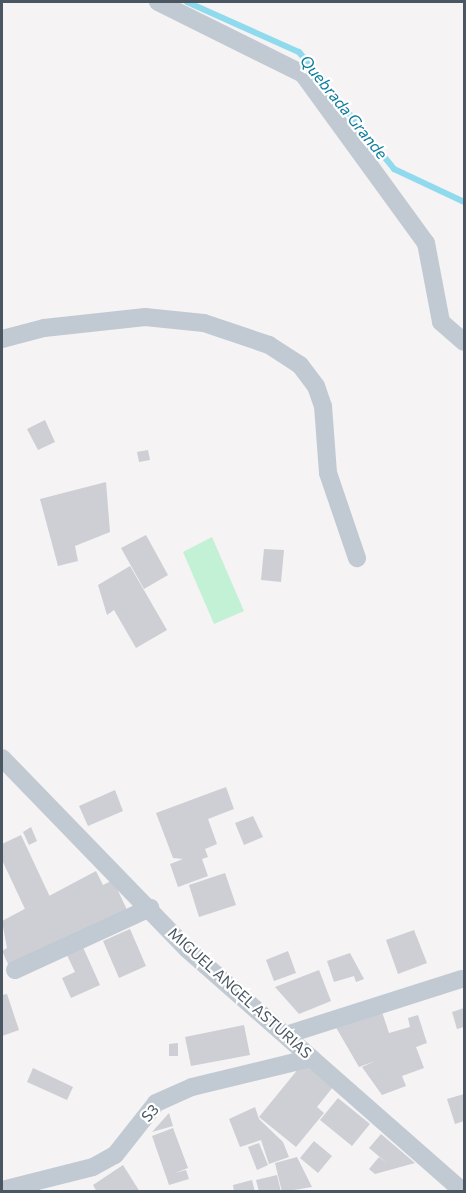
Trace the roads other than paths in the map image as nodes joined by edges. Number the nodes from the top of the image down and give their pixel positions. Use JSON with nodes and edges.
{"nodes":[{"id":1,"x":158,"y":2,"type":"edge"},
{"id":2,"x":2,"y":339,"type":"edge"},
{"id":3,"x":465,"y":342,"type":"edge"},
{"id":4,"x":357,"y":558,"type":"dead end"},
{"id":5,"x":2,"y":758,"type":"edge"},
{"id":6,"x":150,"y":908,"type":"junction"},
{"id":7,"x":15,"y":970,"type":"dead end"},
{"id":8,"x":461,"y":979,"type":"dead end"},
{"id":9,"x":289,"y":1034,"type":"junction"},
{"id":10,"x":312,"y":1058,"type":"junction"},
{"id":11,"x":2,"y":1190,"type":"edge"},
{"id":12,"x":464,"y":1191,"type":"edge"}],
"edges":[{"from":1,"to":3,"type":"street"},
{"from":2,"to":4,"type":"street"},
{"from":5,"to":6,"type":"street","name":"MIGUEL ANGEL ASTURIAS"},
{"from":6,"to":7,"type":"street"},
{"from":6,"to":9,"type":"street","name":"MIGUEL ANGEL ASTURIAS"},
{"from":8,"to":9,"type":"street"},
{"from":9,"to":10,"type":"street","name":"MIGUEL ANGEL ASTURIAS"},
{"from":10,"to":11,"type":"street","name":"S3"},
{"from":10,"to":12,"type":"street","name":"MIGUEL ANGEL ASTURIAS"}]}
